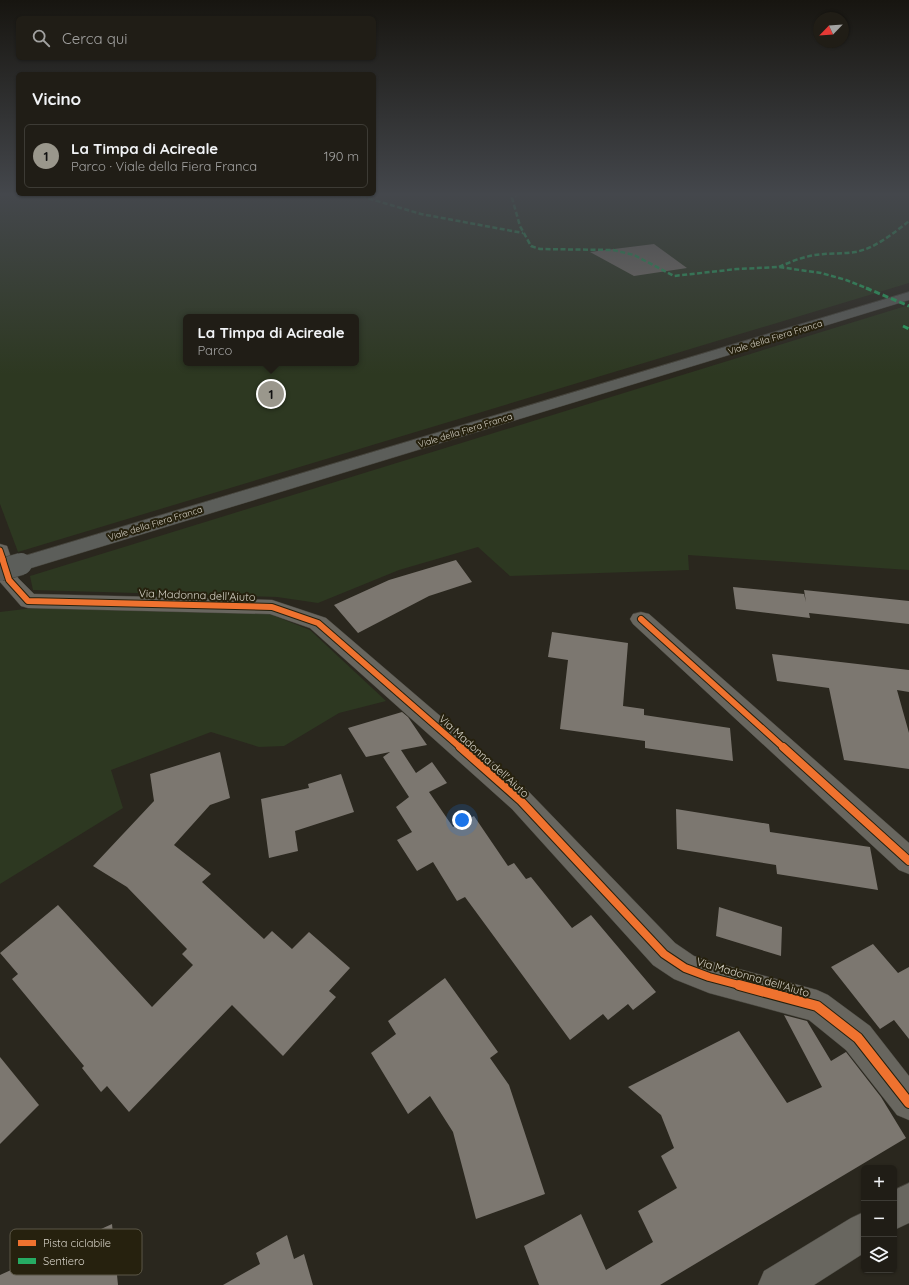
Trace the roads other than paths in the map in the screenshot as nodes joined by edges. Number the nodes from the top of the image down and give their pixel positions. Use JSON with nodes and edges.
{"nodes":[{"id":1,"x":909,"y":296,"type":"edge"},
{"id":2,"x":0,"y":550,"type":"edge"},
{"id":3,"x":0,"y":570,"type":"edge"},
{"id":4,"x":641,"y":619,"type":"dead end"},
{"id":5,"x":909,"y":861,"type":"edge"},
{"id":6,"x":909,"y":1103,"type":"edge"},
{"id":7,"x":909,"y":1202,"type":"edge"},
{"id":8,"x":897,"y":1210,"type":"edge"},
{"id":9,"x":861,"y":1232,"type":"edge"},
{"id":10,"x":778,"y":1285,"type":"edge"}],
"edges":[{"from":1,"to":3,"type":"main road","name":"Viale della Fiera Franca","bridge":true},
{"from":2,"to":6,"type":"street","name":"Via Madonna dell'Aiuto"},
{"from":4,"to":5,"type":"street"},
{"from":7,"to":8,"type":"street"},
{"from":9,"to":10,"type":"street"}]}
